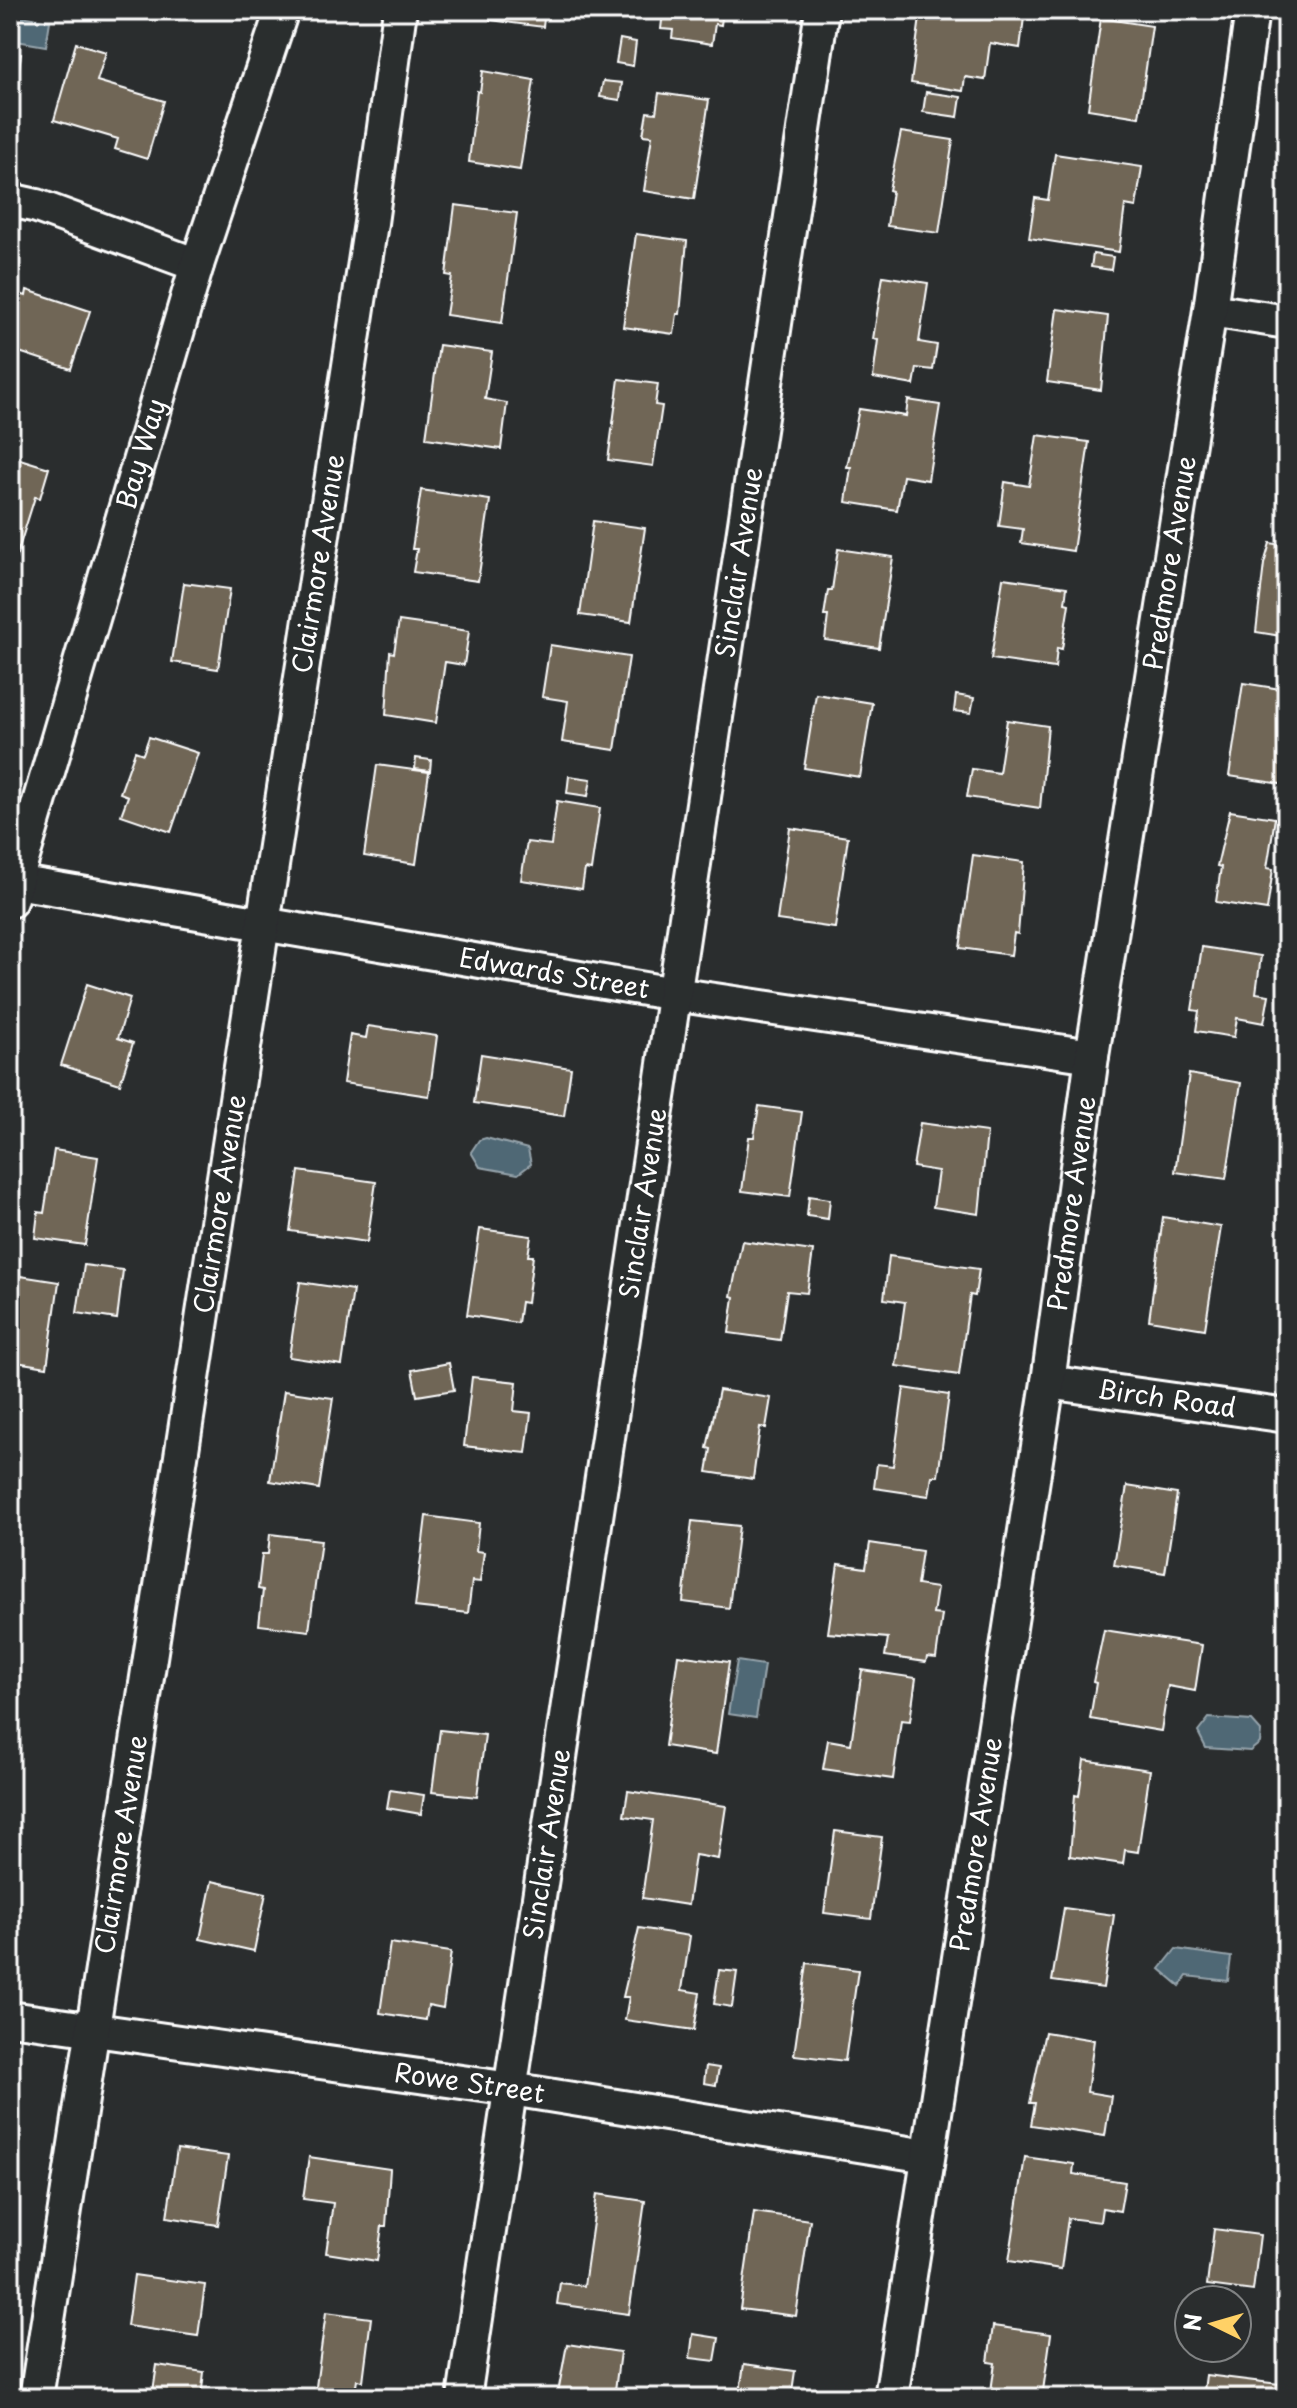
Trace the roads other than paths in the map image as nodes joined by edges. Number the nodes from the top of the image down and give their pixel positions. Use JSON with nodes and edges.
{"nodes":[{"id":1,"x":282,"y":10,"type":"edge"},
{"id":2,"x":400,"y":10,"type":"edge"},
{"id":3,"x":822,"y":10,"type":"edge"},
{"id":4,"x":1252,"y":10,"type":"edge"},
{"id":5,"x":10,"y":200,"type":"edge"},
{"id":6,"x":197,"y":265,"type":"junction"},
{"id":7,"x":1210,"y":310,"type":"junction"},
{"id":8,"x":1287,"y":322,"type":"edge"},
{"id":9,"x":13,"y":892,"type":"edge"},
{"id":10,"x":261,"y":923,"type":"junction"},
{"id":11,"x":674,"y":994,"type":"junction"},
{"id":12,"x":1092,"y":1056,"type":"junction"},
{"id":13,"x":1048,"y":1382,"type":"junction"},
{"id":14,"x":1287,"y":1416,"type":"edge"},
{"id":15,"x":10,"y":2018,"type":"edge"},
{"id":16,"x":91,"y":2029,"type":"junction"},
{"id":17,"x":511,"y":2089,"type":"junction"},
{"id":18,"x":927,"y":2156,"type":"junction"},
{"id":19,"x":36,"y":2398,"type":"edge"},
{"id":20,"x":464,"y":2398,"type":"edge"},
{"id":21,"x":891,"y":2398,"type":"edge"}],
"edges":[{"from":1,"to":6,"type":"street","name":"Bay Way"},
{"from":2,"to":10,"type":"street","name":"Clairmore Avenue"},
{"from":3,"to":11,"type":"street","name":"Sinclair Avenue"},
{"from":4,"to":7,"type":"street","name":"Predmore Avenue"},
{"from":5,"to":6,"type":"street"},
{"from":6,"to":9,"type":"street","name":"Bay Way"},
{"from":7,"to":8,"type":"street"},
{"from":7,"to":12,"type":"street","name":"Predmore Avenue"},
{"from":9,"to":10,"type":"street","name":"Edwards Street"},
{"from":10,"to":11,"type":"street","name":"Edwards Street"},
{"from":10,"to":16,"type":"street","name":"Clairmore Avenue"},
{"from":11,"to":12,"type":"street","name":"Edwards Street"},
{"from":11,"to":17,"type":"street","name":"Sinclair Avenue"},
{"from":12,"to":13,"type":"street","name":"Predmore Avenue"},
{"from":13,"to":14,"type":"street","name":"Birch Road"},
{"from":13,"to":18,"type":"street","name":"Predmore Avenue"},
{"from":15,"to":16,"type":"street","name":"Rowe Street"},
{"from":16,"to":17,"type":"street","name":"Rowe Street"},
{"from":16,"to":19,"type":"street","name":"Clairmore Avenue"},
{"from":17,"to":18,"type":"street","name":"Rowe Street"},
{"from":17,"to":20,"type":"street","name":"Sinclair Avenue"},
{"from":18,"to":21,"type":"street","name":"Predmore Avenue"}]}
